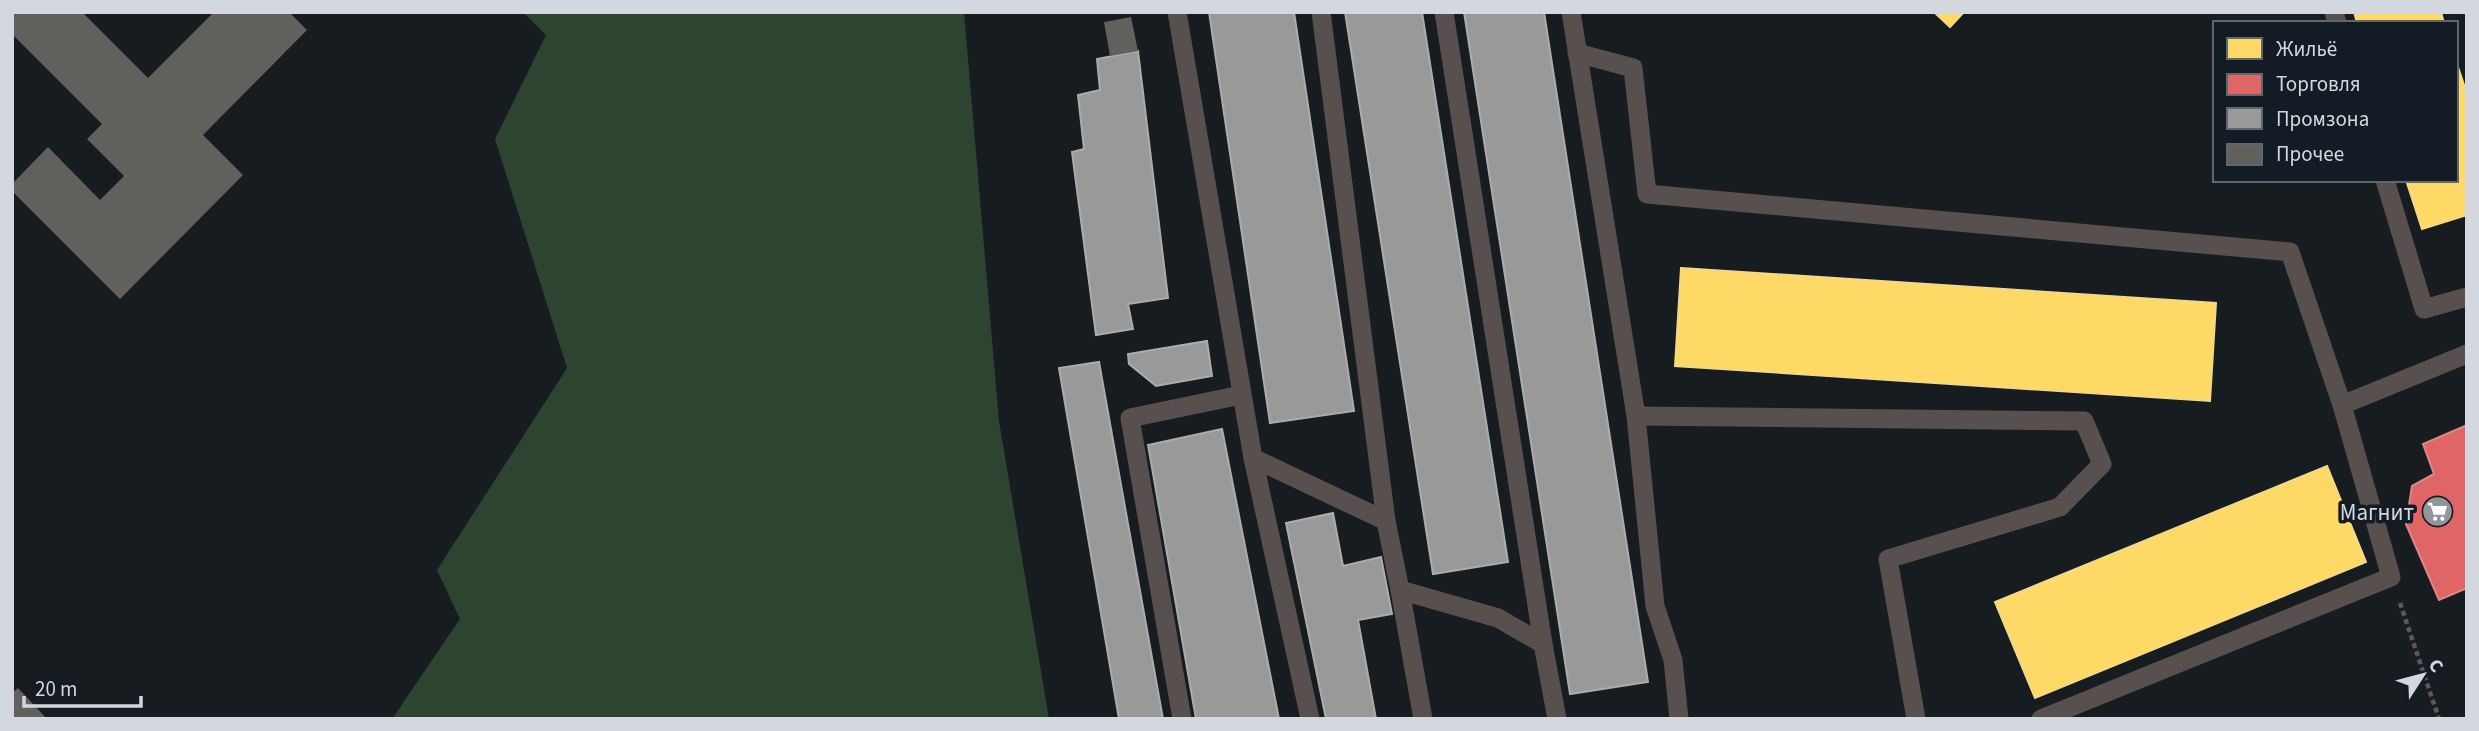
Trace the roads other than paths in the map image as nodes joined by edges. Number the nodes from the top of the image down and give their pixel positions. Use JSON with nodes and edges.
{"nodes":[{"id":1,"x":1177,"y":12,"type":"edge"},
{"id":2,"x":1321,"y":12,"type":"edge"},
{"id":3,"x":1444,"y":12,"type":"edge"},
{"id":4,"x":1571,"y":12,"type":"edge"},
{"id":5,"x":1577,"y":53,"type":"junction"},
{"id":6,"x":2386,"y":182,"type":"edge"},
{"id":7,"x":2467,"y":297,"type":"edge"},
{"id":8,"x":2467,"y":354,"type":"edge"},
{"id":9,"x":1241,"y":395,"type":"junction"},
{"id":10,"x":2342,"y":405,"type":"junction"},
{"id":11,"x":1636,"y":416,"type":"junction"},
{"id":12,"x":1253,"y":458,"type":"junction"},
{"id":13,"x":1385,"y":521,"type":"junction"},
{"id":14,"x":1400,"y":590,"type":"junction"},
{"id":15,"x":1543,"y":644,"type":"junction"},
{"id":16,"x":1182,"y":719,"type":"edge"},
{"id":17,"x":1310,"y":719,"type":"edge"},
{"id":18,"x":1423,"y":719,"type":"edge"},
{"id":19,"x":1557,"y":719,"type":"edge"},
{"id":20,"x":1679,"y":719,"type":"edge"},
{"id":21,"x":1916,"y":719,"type":"edge"},
{"id":22,"x":2041,"y":719,"type":"edge"}],
"edges":[{"from":1,"to":9,"type":"lane"},
{"from":2,"to":13,"type":"lane"},
{"from":3,"to":15,"type":"lane"},
{"from":4,"to":5,"type":"lane"},
{"from":5,"to":10,"type":"lane"},
{"from":5,"to":11,"type":"lane"},
{"from":6,"to":7,"type":"lane"},
{"from":8,"to":10,"type":"lane"},
{"from":9,"to":12,"type":"lane"},
{"from":9,"to":16,"type":"lane"},
{"from":10,"to":22,"type":"lane"},
{"from":11,"to":20,"type":"lane"},
{"from":11,"to":21,"type":"lane"},
{"from":12,"to":13,"type":"lane"},
{"from":12,"to":17,"type":"lane"},
{"from":13,"to":14,"type":"lane"},
{"from":14,"to":15,"type":"lane"},
{"from":14,"to":18,"type":"lane"},
{"from":15,"to":19,"type":"lane"}]}
